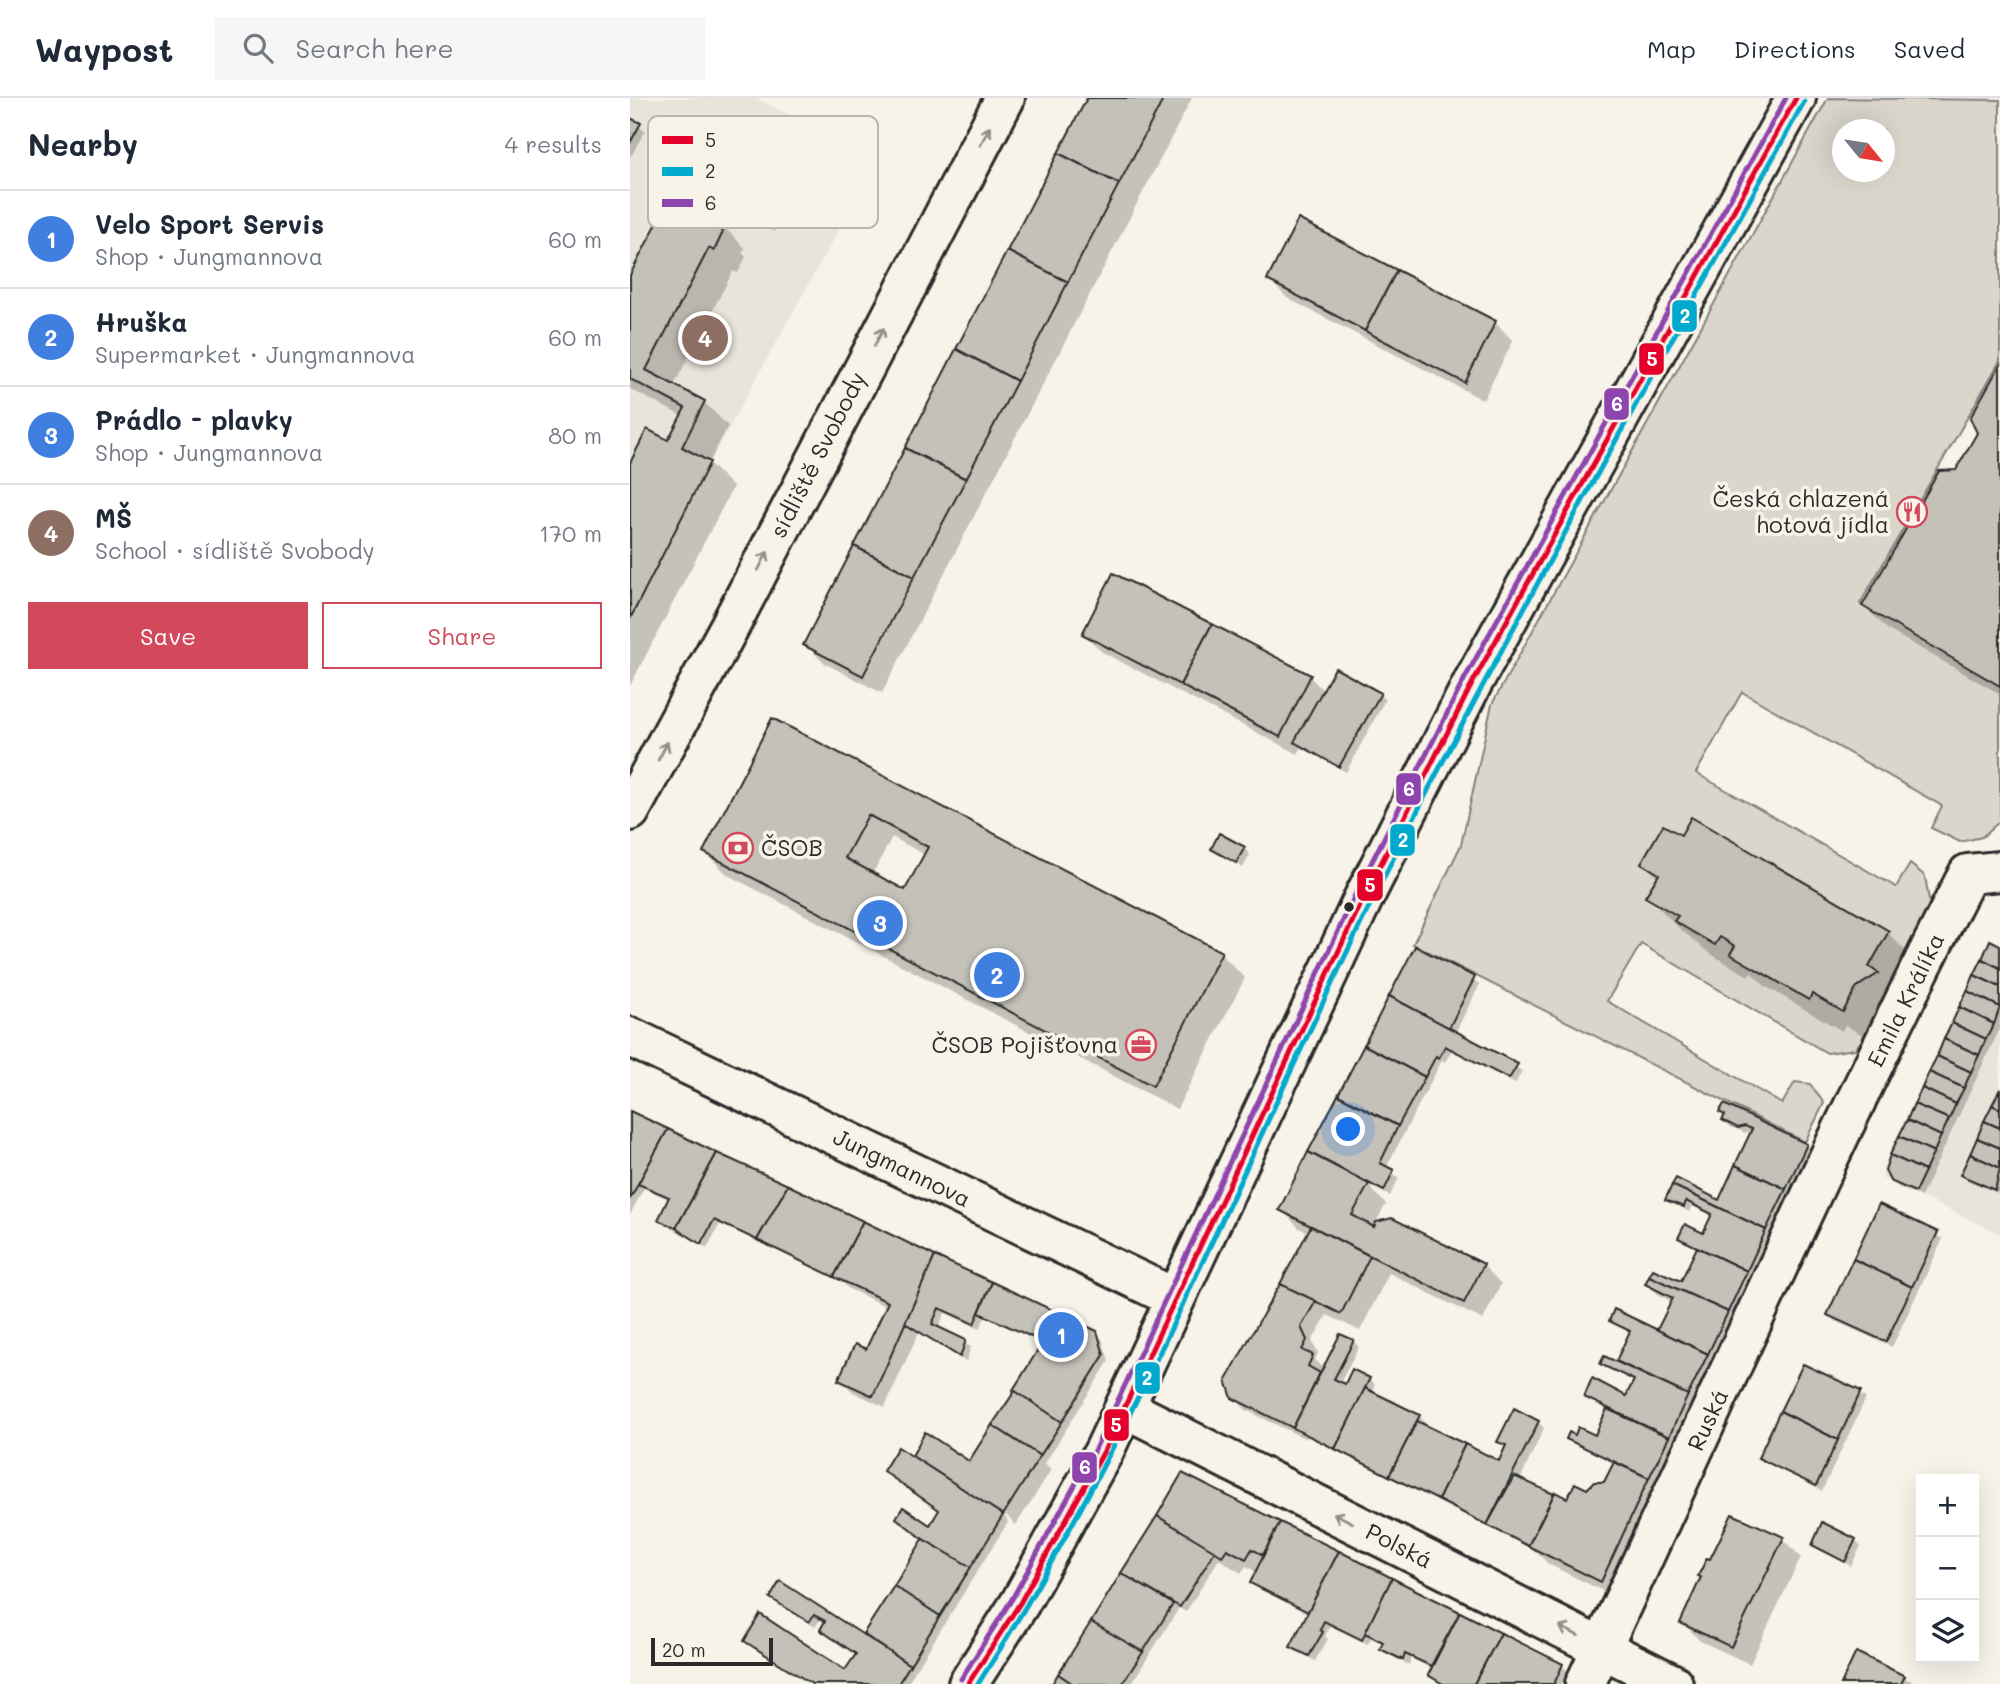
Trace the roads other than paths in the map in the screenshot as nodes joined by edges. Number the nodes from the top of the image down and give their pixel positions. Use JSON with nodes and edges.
{"nodes":[{"id":1,"x":1005,"y":98,"type":"edge"},
{"id":2,"x":1796,"y":98,"type":"edge"},
{"id":3,"x":630,"y":811,"type":"edge"},
{"id":4,"x":2000,"y":871,"type":"edge"},
{"id":5,"x":630,"y":1037,"type":"edge"},
{"id":6,"x":1831,"y":1156,"type":"joint"},
{"id":7,"x":1175,"y":1298,"type":"junction"},
{"id":8,"x":1125,"y":1408,"type":"junction"},
{"id":9,"x":1601,"y":1648,"type":"junction"},
{"id":10,"x":968,"y":1684,"type":"edge"},
{"id":11,"x":1585,"y":1684,"type":"edge"},
{"id":12,"x":1673,"y":1684,"type":"edge"}],
"edges":[{"from":3,"to":1,"type":"street","name":"sídliště Svobody","one_way":true},
{"from":2,"to":7,"type":"street"},
{"from":4,"to":6,"type":"street","name":"Emila Králíka"},
{"from":5,"to":7,"type":"street","name":"Jungmannova"},
{"from":6,"to":9,"type":"street","name":"Ruská"},
{"from":7,"to":8,"type":"street"},
{"from":9,"to":8,"type":"street","name":"Polská","one_way":true},
{"from":8,"to":10,"type":"street"},
{"from":9,"to":11,"type":"street","name":"Ruská"},
{"from":9,"to":12,"type":"street","name":"Polská"}]}
